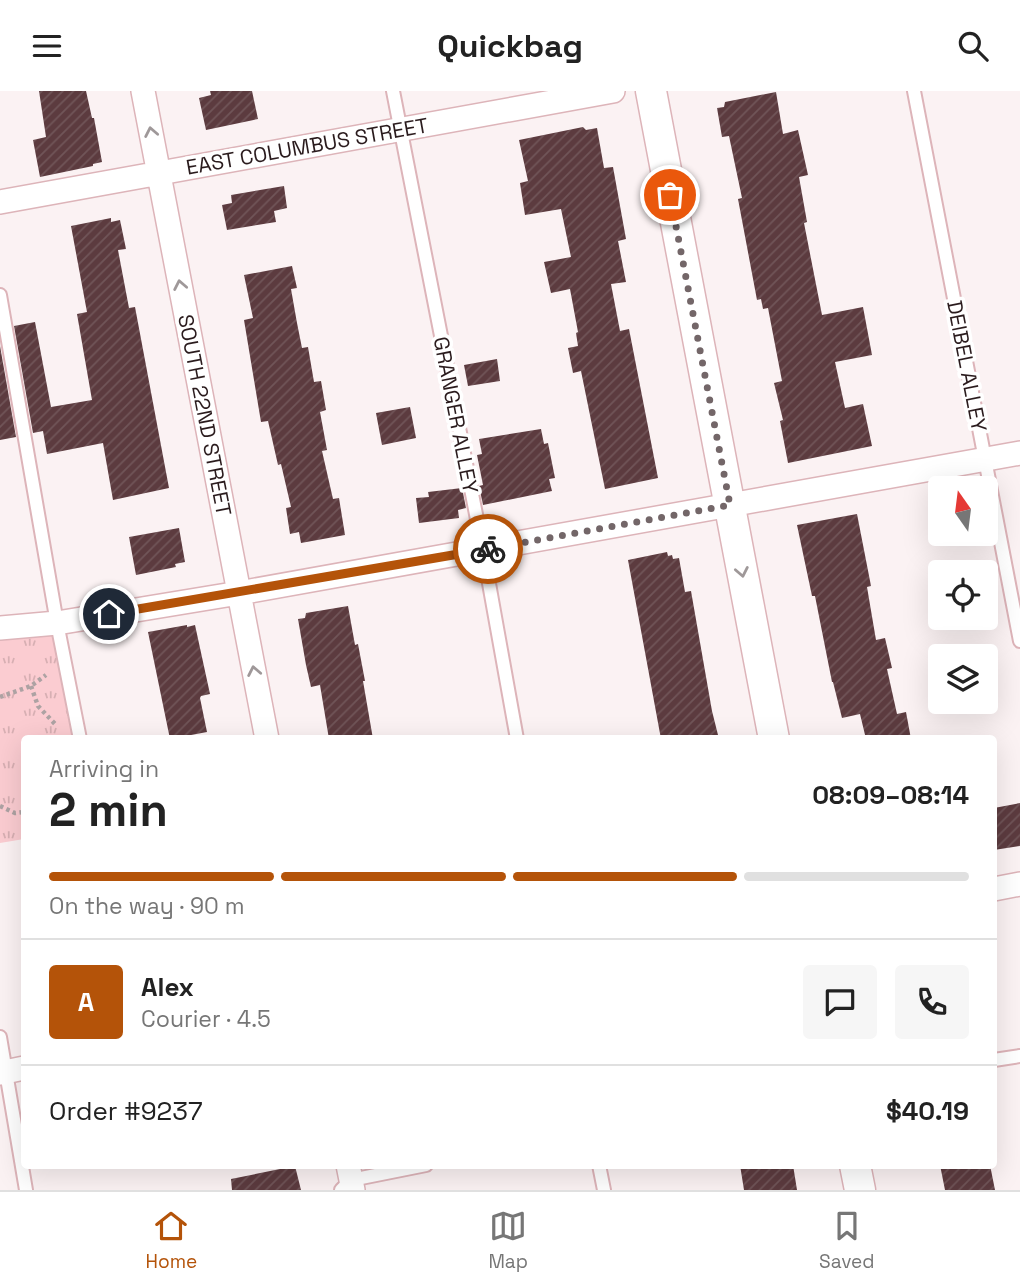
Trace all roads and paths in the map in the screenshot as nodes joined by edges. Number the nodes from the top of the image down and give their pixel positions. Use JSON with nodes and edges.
{"nodes":[{"id":1,"x":143,"y":91,"type":"edge"},
{"id":2,"x":393,"y":91,"type":"edge"},
{"id":3,"x":613,"y":91,"type":"edge"},
{"id":4,"x":651,"y":91,"type":"edge"},
{"id":5,"x":914,"y":91,"type":"edge"},
{"id":6,"x":400,"y":129,"type":"junction"},
{"id":7,"x":159,"y":172,"type":"junction"},
{"id":8,"x":0,"y":202,"type":"edge"},
{"id":9,"x":0,"y":295,"type":"edge"},
{"id":10,"x":1020,"y":453,"type":"edge"},
{"id":11,"x":984,"y":459,"type":"junction"},
{"id":12,"x":730,"y":505,"type":"junction"},
{"id":13,"x":483,"y":550,"type":"junction"},
{"id":14,"x":239,"y":593,"type":"junction"},
{"id":15,"x":57,"y":623,"type":"junction"},
{"id":16,"x":0,"y":628,"type":"edge"},
{"id":17,"x":1020,"y":641,"type":"edge"},
{"id":18,"x":66,"y":666,"type":"junction"},
{"id":19,"x":31,"y":686,"type":"junction"},
{"id":20,"x":0,"y":697,"type":"edge"},
{"id":21,"x":56,"y":726,"type":"dead end"},
{"id":22,"x":79,"y":735,"type":"edge"},
{"id":23,"x":266,"y":735,"type":"edge"},
{"id":24,"x":516,"y":735,"type":"edge"},
{"id":25,"x":773,"y":735,"type":"edge"},
{"id":26,"x":0,"y":806,"type":"edge"},
{"id":27,"x":21,"y":812,"type":"edge"},
{"id":28,"x":1020,"y":884,"type":"edge"},
{"id":29,"x":997,"y":888,"type":"edge"},
{"id":30,"x":0,"y":1037,"type":"edge"},
{"id":31,"x":1020,"y":1056,"type":"edge"},
{"id":32,"x":997,"y":1060,"type":"edge"},
{"id":33,"x":10,"y":1071,"type":"edge"},
{"id":34,"x":21,"y":1153,"type":"edge"},
{"id":35,"x":23,"y":1169,"type":"edge"},
{"id":36,"x":406,"y":1169,"type":"edge"},
{"id":37,"x":600,"y":1169,"type":"edge"},
{"id":38,"x":857,"y":1169,"type":"edge"},
{"id":39,"x":348,"y":1181,"type":"edge"},
{"id":40,"x":26,"y":1190,"type":"edge"},
{"id":41,"x":604,"y":1190,"type":"edge"},
{"id":42,"x":860,"y":1190,"type":"edge"}],
"edges":[{"from":7,"to":1,"type":"street","name":"SOUTH 22ND STREET","one_way":true},
{"from":2,"to":6,"type":"lane","name":"GRANGER ALLEY"},
{"from":3,"to":6,"type":"street","name":"EAST COLUMBUS STREET"},
{"from":4,"to":12,"type":"street"},
{"from":5,"to":11,"type":"lane","name":"DEIBEL ALLEY"},
{"from":6,"to":7,"type":"street","name":"EAST COLUMBUS STREET"},
{"from":6,"to":13,"type":"lane","name":"GRANGER ALLEY"},
{"from":7,"to":8,"type":"street","name":"EAST COLUMBUS STREET"},
{"from":14,"to":7,"type":"street","name":"SOUTH 22ND STREET","one_way":true},
{"from":9,"to":15,"type":"lane"},
{"from":10,"to":11,"type":"street"},
{"from":11,"to":12,"type":"street"},
{"from":11,"to":17,"type":"lane","name":"DEIBEL ALLEY"},
{"from":12,"to":13,"type":"street"},
{"from":12,"to":25,"type":"street","one_way":true},
{"from":13,"to":14,"type":"street"},
{"from":13,"to":24,"type":"lane","name":"GRANGER ALLEY"},
{"from":14,"to":15,"type":"street"},
{"from":23,"to":14,"type":"street","name":"SOUTH 22ND STREET","one_way":true},
{"from":15,"to":16,"type":"street"},
{"from":15,"to":18,"type":"lane"},
{"from":18,"to":19,"type":"path"},
{"from":18,"to":22,"type":"lane"},
{"from":19,"to":20,"type":"path"},
{"from":19,"to":21,"type":"path"},
{"from":26,"to":27,"type":"path"},
{"from":28,"to":29,"type":"street"},
{"from":30,"to":33,"type":"lane"},
{"from":31,"to":32,"type":"lane"},
{"from":33,"to":34,"type":"lane"},
{"from":35,"to":40,"type":"lane"},
{"from":36,"to":39,"type":"lane"},
{"from":37,"to":41,"type":"lane"},
{"from":38,"to":42,"type":"street"}]}
